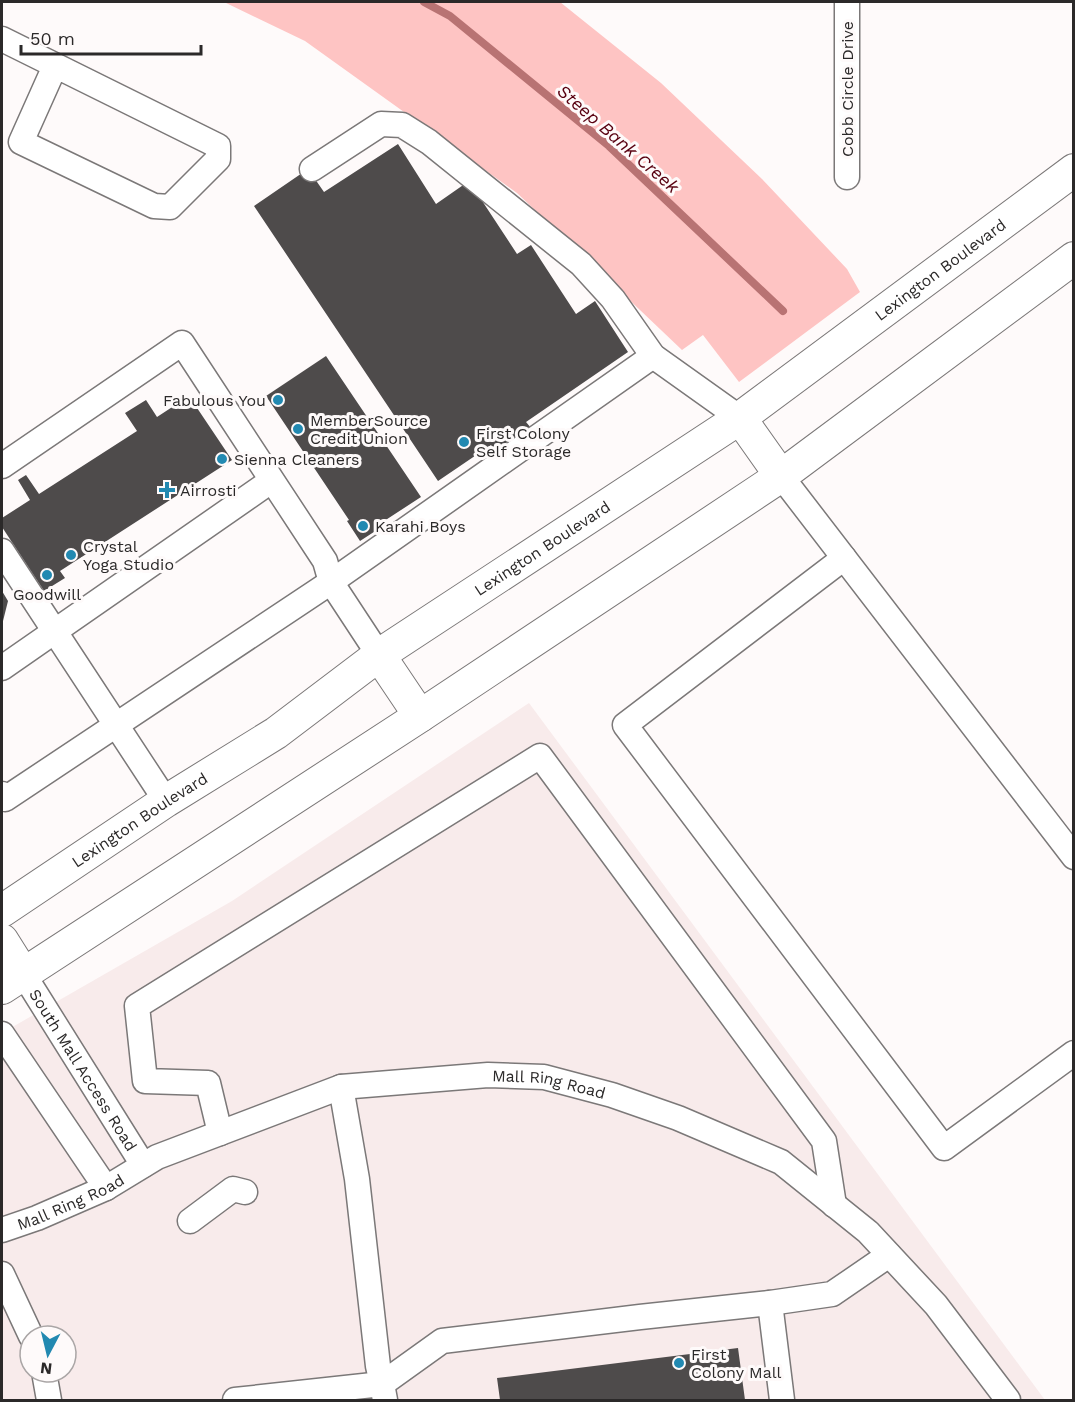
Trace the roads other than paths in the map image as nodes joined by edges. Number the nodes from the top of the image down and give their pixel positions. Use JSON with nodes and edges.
{"nodes":[{"id":1,"x":847,"y":2,"type":"edge"},
{"id":2,"x":2,"y":39,"type":"edge"},
{"id":3,"x":56,"y":66,"type":"junction"},
{"id":4,"x":312,"y":169,"type":"dead end"},
{"id":5,"x":1074,"y":170,"type":"edge"},
{"id":6,"x":847,"y":177,"type":"dead end"},
{"id":7,"x":1074,"y":258,"type":"edge"},
{"id":8,"x":653,"y":356,"type":"junction"},
{"id":9,"x":740,"y":418,"type":"junction"},
{"id":10,"x":2,"y":466,"type":"edge"},
{"id":11,"x":781,"y":476,"type":"junction"},
{"id":12,"x":271,"y":481,"type":"junction"},
{"id":13,"x":2,"y":551,"type":"edge"},
{"id":14,"x":844,"y":558,"type":"junction"},
{"id":15,"x":331,"y":582,"type":"junction"},
{"id":16,"x":54,"y":631,"type":"junction"},
{"id":17,"x":379,"y":655,"type":"junction"},
{"id":18,"x":2,"y":668,"type":"edge"},
{"id":19,"x":420,"y":716,"type":"junction"},
{"id":20,"x":115,"y":725,"type":"junction"},
{"id":21,"x":2,"y":794,"type":"edge"},
{"id":22,"x":166,"y":801,"type":"junction"},
{"id":23,"x":1074,"y":857,"type":"edge"},
{"id":24,"x":2,"y":911,"type":"edge"},
{"id":25,"x":2,"y":940,"type":"edge"},
{"id":26,"x":13,"y":982,"type":"edge"},
{"id":27,"x":2,"y":1034,"type":"edge"},
{"id":28,"x":1073,"y":1055,"type":"edge"},
{"id":29,"x":340,"y":1087,"type":"junction"},
{"id":30,"x":220,"y":1133,"type":"junction"},
{"id":31,"x":143,"y":1166,"type":"junction"},
{"id":32,"x":106,"y":1188,"type":"junction"},
{"id":33,"x":245,"y":1192,"type":"dead end"},
{"id":34,"x":834,"y":1205,"type":"junction"},
{"id":35,"x":190,"y":1221,"type":"dead end"},
{"id":36,"x":2,"y":1230,"type":"edge"},
{"id":37,"x":889,"y":1255,"type":"junction"},
{"id":38,"x":2,"y":1274,"type":"edge"},
{"id":39,"x":770,"y":1303,"type":"junction"},
{"id":40,"x":25,"y":1324,"type":"edge"},
{"id":41,"x":46,"y":1384,"type":"edge"},
{"id":42,"x":383,"y":1392,"type":"edge"},
{"id":43,"x":49,"y":1401,"type":"edge"},
{"id":44,"x":235,"y":1401,"type":"edge"},
{"id":45,"x":782,"y":1401,"type":"edge"},
{"id":46,"x":1008,"y":1401,"type":"edge"}],
"edges":[{"from":1,"to":6,"type":"street","name":"Cobb Circle Drive"},
{"from":2,"to":3,"type":"street"},
{"from":3,"to":3,"type":"street"},
{"from":4,"to":8,"type":"street"},
{"from":5,"to":9,"type":"main road","name":"Lexington Boulevard"},
{"from":7,"to":11,"type":"main road"},
{"from":8,"to":9,"type":"street"},
{"from":8,"to":15,"type":"street"},
{"from":9,"to":11,"type":"main road"},
{"from":9,"to":17,"type":"main road","name":"Lexington Boulevard"},
{"from":10,"to":12,"type":"street"},
{"from":11,"to":14,"type":"street"},
{"from":11,"to":19,"type":"main road"},
{"from":12,"to":15,"type":"street"},
{"from":12,"to":16,"type":"street"},
{"from":13,"to":16,"type":"street"},
{"from":14,"to":23,"type":"street"},
{"from":14,"to":28,"type":"street"},
{"from":15,"to":17,"type":"street"},
{"from":15,"to":20,"type":"street"},
{"from":16,"to":18,"type":"street"},
{"from":16,"to":20,"type":"street"},
{"from":17,"to":19,"type":"main road"},
{"from":17,"to":22,"type":"main road","name":"Lexington Boulevard"},
{"from":19,"to":26,"type":"main road"},
{"from":20,"to":21,"type":"street"},
{"from":20,"to":22,"type":"street"},
{"from":22,"to":24,"type":"main road","name":"Lexington Boulevard"},
{"from":25,"to":26,"type":"main road"},
{"from":26,"to":31,"type":"street","name":"South Mall Access Road"},
{"from":27,"to":32,"type":"street"},
{"from":29,"to":30,"type":"street","name":"Mall Ring Road"},
{"from":29,"to":34,"type":"street","name":"Mall Ring Road"},
{"from":29,"to":42,"type":"street"},
{"from":30,"to":31,"type":"street","name":"Mall Ring Road"},
{"from":30,"to":34,"type":"street"},
{"from":31,"to":32,"type":"street","name":"Mall Ring Road"},
{"from":32,"to":36,"type":"street","name":"Mall Ring Road"},
{"from":33,"to":35,"type":"street"},
{"from":34,"to":37,"type":"street","name":"Mall Ring Road"},
{"from":37,"to":39,"type":"street"},
{"from":37,"to":46,"type":"street","name":"Mall Ring Road"},
{"from":38,"to":40,"type":"street"},
{"from":39,"to":42,"type":"street"},
{"from":39,"to":45,"type":"street"},
{"from":41,"to":43,"type":"street"},
{"from":42,"to":44,"type":"street"}]}
